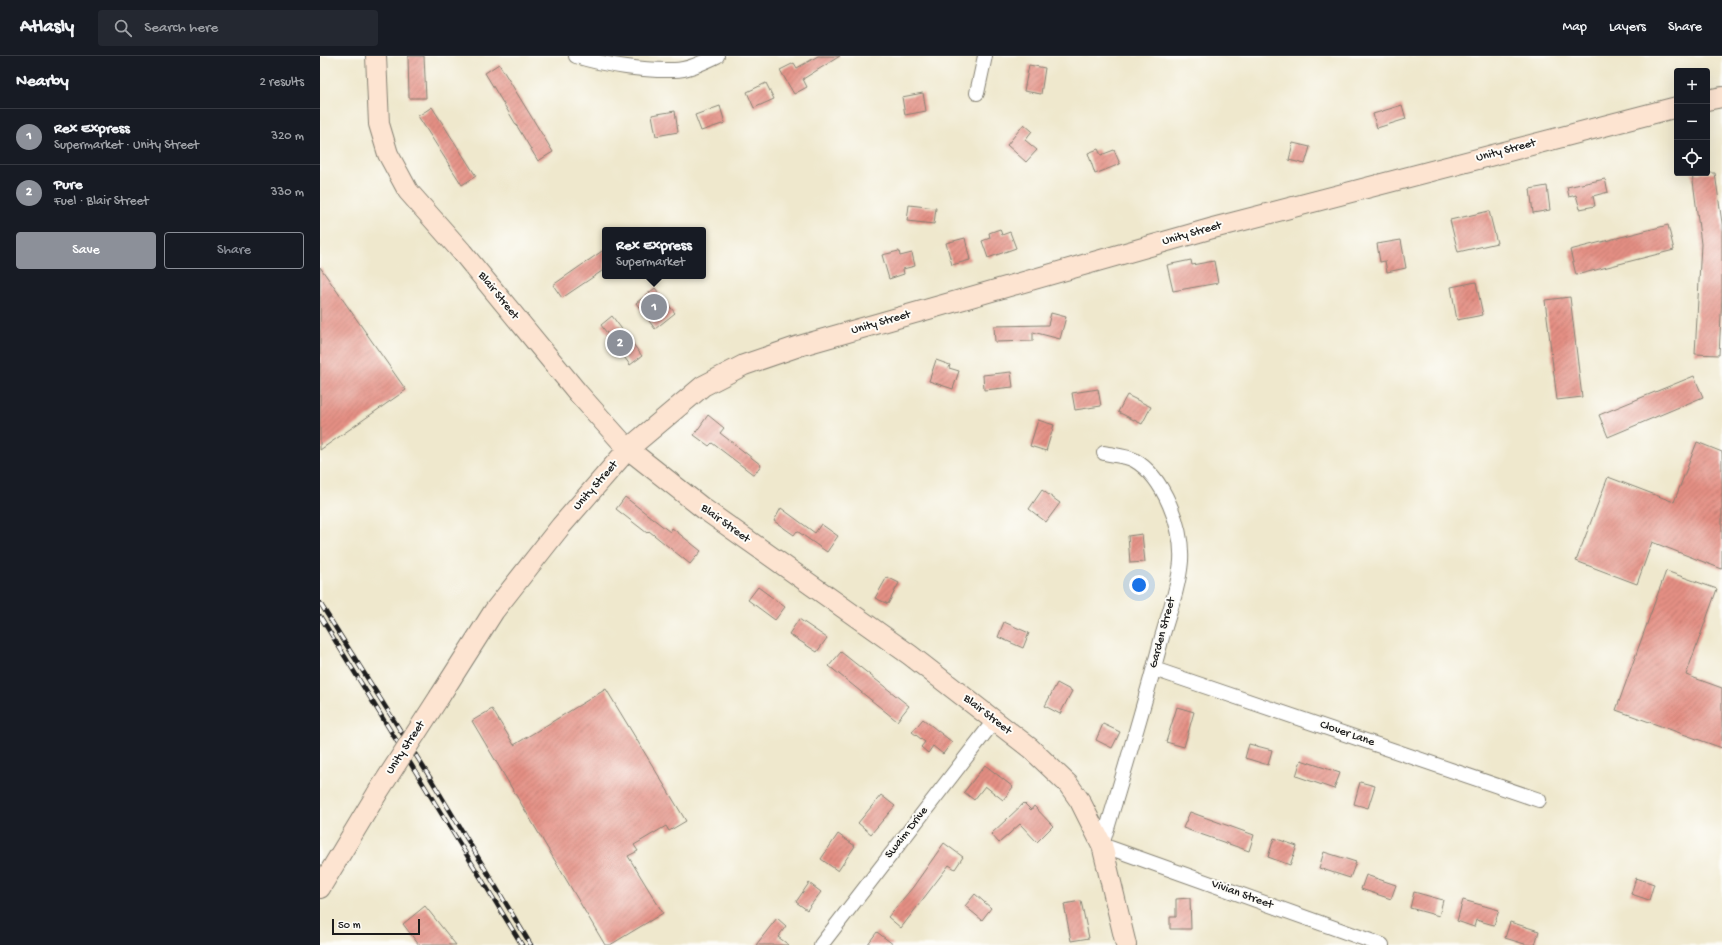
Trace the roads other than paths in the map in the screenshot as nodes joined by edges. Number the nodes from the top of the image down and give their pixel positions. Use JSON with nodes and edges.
{"nodes":[{"id":1,"x":376,"y":56,"type":"edge"},
{"id":2,"x":576,"y":56,"type":"edge"},
{"id":3,"x":717,"y":56,"type":"edge"},
{"id":4,"x":985,"y":56,"type":"edge"},
{"id":5,"x":976,"y":93,"type":"dead end"},
{"id":6,"x":1722,"y":97,"type":"edge"},
{"id":7,"x":1710,"y":99,"type":"edge"},
{"id":8,"x":1674,"y":108,"type":"edge"},
{"id":9,"x":628,"y":448,"type":"junction"},
{"id":10,"x":1104,"y":454,"type":"dead end"},
{"id":11,"x":1154,"y":669,"type":"junction"},
{"id":12,"x":994,"y":721,"type":"junction"},
{"id":13,"x":1539,"y":800,"type":"dead end"},
{"id":14,"x":1102,"y":845,"type":"junction"},
{"id":15,"x":320,"y":888,"type":"edge"},
{"id":16,"x":821,"y":945,"type":"edge"},
{"id":17,"x":1126,"y":945,"type":"edge"},
{"id":18,"x":1382,"y":945,"type":"edge"}],
"edges":[{"from":1,"to":9,"type":"street","name":"Blair Street"},
{"from":2,"to":3,"type":"street"},
{"from":4,"to":5,"type":"street"},
{"from":6,"to":7,"type":"street"},
{"from":8,"to":9,"type":"street","name":"Unity Street"},
{"from":9,"to":12,"type":"street","name":"Blair Street"},
{"from":9,"to":15,"type":"street","name":"Unity Street","bridge":true},
{"from":10,"to":11,"type":"street","name":"Garden Street"},
{"from":11,"to":13,"type":"street","name":"Clover Lane"},
{"from":11,"to":14,"type":"street","name":"Garden Street"},
{"from":12,"to":14,"type":"street","name":"Blair Street"},
{"from":12,"to":16,"type":"street","name":"Swaim Drive"},
{"from":14,"to":17,"type":"street","name":"Blair Street"},
{"from":14,"to":18,"type":"street","name":"Vivian Street"}]}
